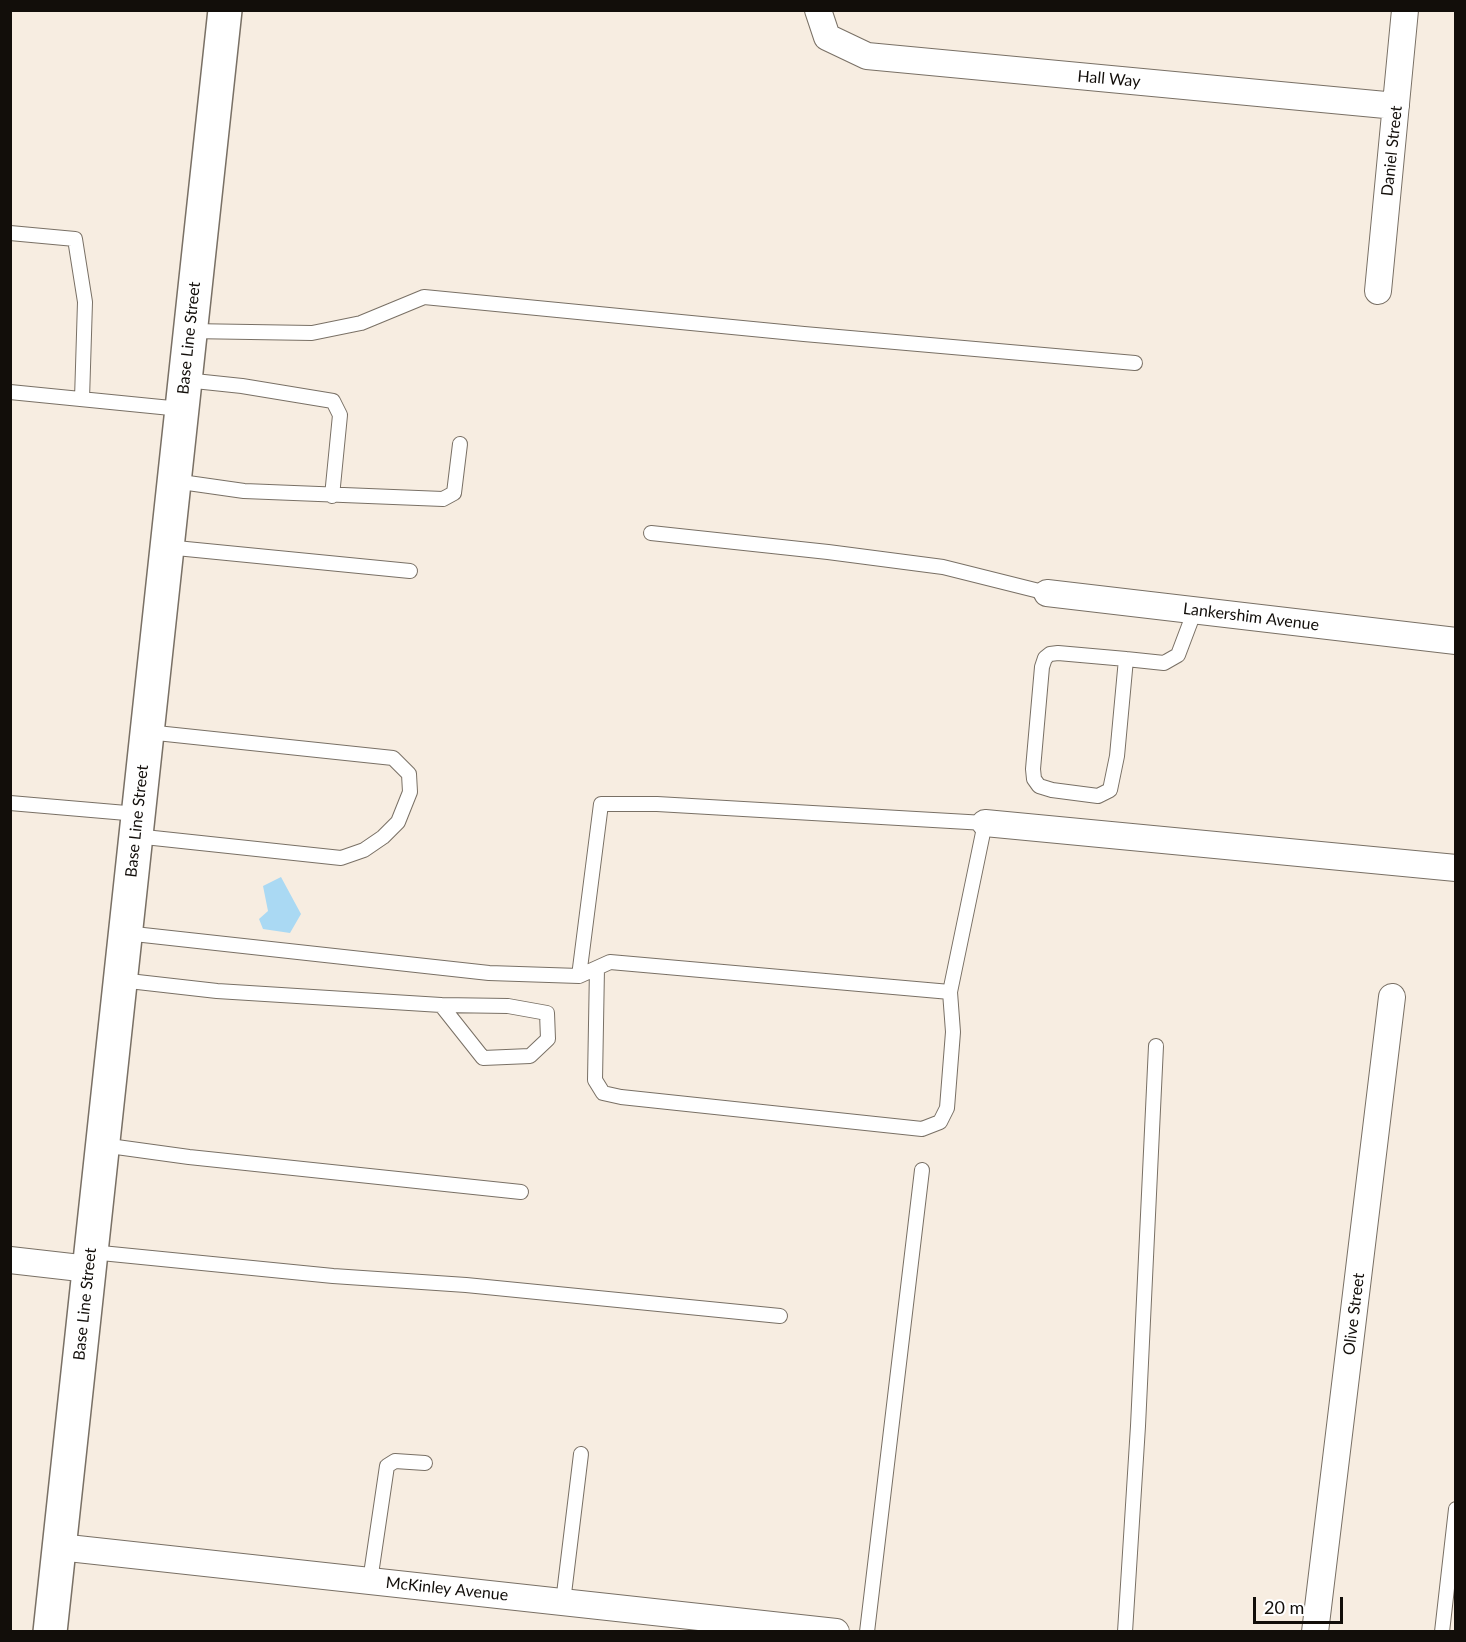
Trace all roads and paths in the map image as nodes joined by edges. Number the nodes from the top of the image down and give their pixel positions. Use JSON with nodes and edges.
{"nodes":[{"id":1,"x":225,"y":10,"type":"edge"},
{"id":2,"x":818,"y":10,"type":"edge"},
{"id":3,"x":1405,"y":10,"type":"edge"},
{"id":4,"x":1396,"y":106,"type":"junction"},
{"id":5,"x":10,"y":233,"type":"edge"},
{"id":6,"x":1378,"y":291,"type":"dead end"},
{"id":7,"x":189,"y":331,"type":"junction"},
{"id":8,"x":1135,"y":363,"type":"dead end"},
{"id":9,"x":10,"y":392,"type":"edge"},
{"id":10,"x":183,"y":394,"type":"junction"},
{"id":11,"x":81,"y":399,"type":"junction"},
{"id":12,"x":460,"y":444,"type":"dead end"},
{"id":13,"x":174,"y":481,"type":"junction"},
{"id":14,"x":332,"y":496,"type":"junction"},
{"id":15,"x":651,"y":533,"type":"dead end"},
{"id":16,"x":166,"y":547,"type":"junction"},
{"id":17,"x":410,"y":571,"type":"dead end"},
{"id":18,"x":1047,"y":593,"type":"joint"},
{"id":19,"x":1195,"y":610,"type":"junction"},
{"id":20,"x":1455,"y":641,"type":"edge"},
{"id":21,"x":1126,"y":659,"type":"junction"},
{"id":22,"x":147,"y":732,"type":"junction"},
{"id":23,"x":10,"y":803,"type":"edge"},
{"id":24,"x":986,"y":823,"type":"junction"},
{"id":25,"x":136,"y":825,"type":"junction"},
{"id":26,"x":1455,"y":868,"type":"edge"},
{"id":27,"x":125,"y":933,"type":"junction"},
{"id":28,"x":597,"y":968,"type":"junction"},
{"id":29,"x":579,"y":976,"type":"junction"},
{"id":30,"x":120,"y":981,"type":"junction"},
{"id":31,"x":950,"y":992,"type":"junction"},
{"id":32,"x":1392,"y":997,"type":"dead end"},
{"id":33,"x":441,"y":1005,"type":"junction"},
{"id":34,"x":1156,"y":1046,"type":"dead end"},
{"id":35,"x":102,"y":1145,"type":"junction"},
{"id":36,"x":922,"y":1170,"type":"dead end"},
{"id":37,"x":521,"y":1192,"type":"dead end"},
{"id":38,"x":10,"y":1260,"type":"edge"},
{"id":39,"x":90,"y":1261,"type":"junction"},
{"id":40,"x":780,"y":1316,"type":"dead end"},
{"id":41,"x":581,"y":1454,"type":"dead end"},
{"id":42,"x":425,"y":1463,"type":"dead end"},
{"id":43,"x":1455,"y":1509,"type":"edge"},
{"id":44,"x":59,"y":1547,"type":"junction"},
{"id":45,"x":370,"y":1581,"type":"junction"},
{"id":46,"x":563,"y":1602,"type":"junction"},
{"id":47,"x":50,"y":1632,"type":"edge"},
{"id":48,"x":836,"y":1632,"type":"edge"},
{"id":49,"x":867,"y":1632,"type":"edge"},
{"id":50,"x":1125,"y":1632,"type":"edge"},
{"id":51,"x":1315,"y":1632,"type":"edge"},
{"id":52,"x":1442,"y":1632,"type":"edge"}],
"edges":[{"from":1,"to":7,"type":"main road","name":"Base Line Street"},
{"from":2,"to":4,"type":"street","name":"Hall Way"},
{"from":3,"to":4,"type":"street","name":"Daniel Street"},
{"from":4,"to":6,"type":"street","name":"Daniel Street"},
{"from":5,"to":11,"type":"lane"},
{"from":7,"to":8,"type":"lane"},
{"from":7,"to":10,"type":"main road","name":"Base Line Street"},
{"from":9,"to":11,"type":"lane"},
{"from":10,"to":11,"type":"lane"},
{"from":10,"to":13,"type":"main road","name":"Base Line Street"},
{"from":10,"to":14,"type":"lane"},
{"from":12,"to":14,"type":"lane"},
{"from":13,"to":14,"type":"lane"},
{"from":13,"to":16,"type":"main road","name":"Base Line Street"},
{"from":15,"to":18,"type":"lane"},
{"from":16,"to":17,"type":"lane"},
{"from":16,"to":22,"type":"main road","name":"Base Line Street"},
{"from":18,"to":19,"type":"street","name":"Lankershim Avenue"},
{"from":19,"to":20,"type":"street","name":"Lankershim Avenue"},
{"from":19,"to":21,"type":"lane"},
{"from":21,"to":21,"type":"lane"},
{"from":22,"to":25,"type":"main road","name":"Base Line Street"},
{"from":22,"to":25,"type":"lane"},
{"from":23,"to":25,"type":"lane"},
{"from":24,"to":26,"type":"street"},
{"from":24,"to":29,"type":"lane"},
{"from":24,"to":31,"type":"lane"},
{"from":25,"to":27,"type":"main road","name":"Base Line Street"},
{"from":27,"to":29,"type":"lane"},
{"from":27,"to":30,"type":"main road","name":"Base Line Street"},
{"from":28,"to":29,"type":"lane"},
{"from":28,"to":31,"type":"lane"},
{"from":28,"to":31,"type":"lane"},
{"from":30,"to":33,"type":"lane"},
{"from":30,"to":35,"type":"main road","name":"Base Line Street"},
{"from":32,"to":51,"type":"street","name":"Olive Street"},
{"from":33,"to":33,"type":"lane"},
{"from":34,"to":50,"type":"lane"},
{"from":35,"to":37,"type":"lane"},
{"from":35,"to":39,"type":"main road","name":"Base Line Street"},
{"from":36,"to":49,"type":"lane"},
{"from":38,"to":39,"type":"street"},
{"from":39,"to":40,"type":"lane"},
{"from":39,"to":44,"type":"main road","name":"Base Line Street"},
{"from":41,"to":46,"type":"lane"},
{"from":42,"to":45,"type":"lane"},
{"from":43,"to":52,"type":"lane"},
{"from":44,"to":45,"type":"street","name":"McKinley Avenue"},
{"from":44,"to":47,"type":"main road","name":"Base Line Street"},
{"from":45,"to":46,"type":"street","name":"McKinley Avenue"},
{"from":46,"to":48,"type":"street","name":"McKinley Avenue"}]}
